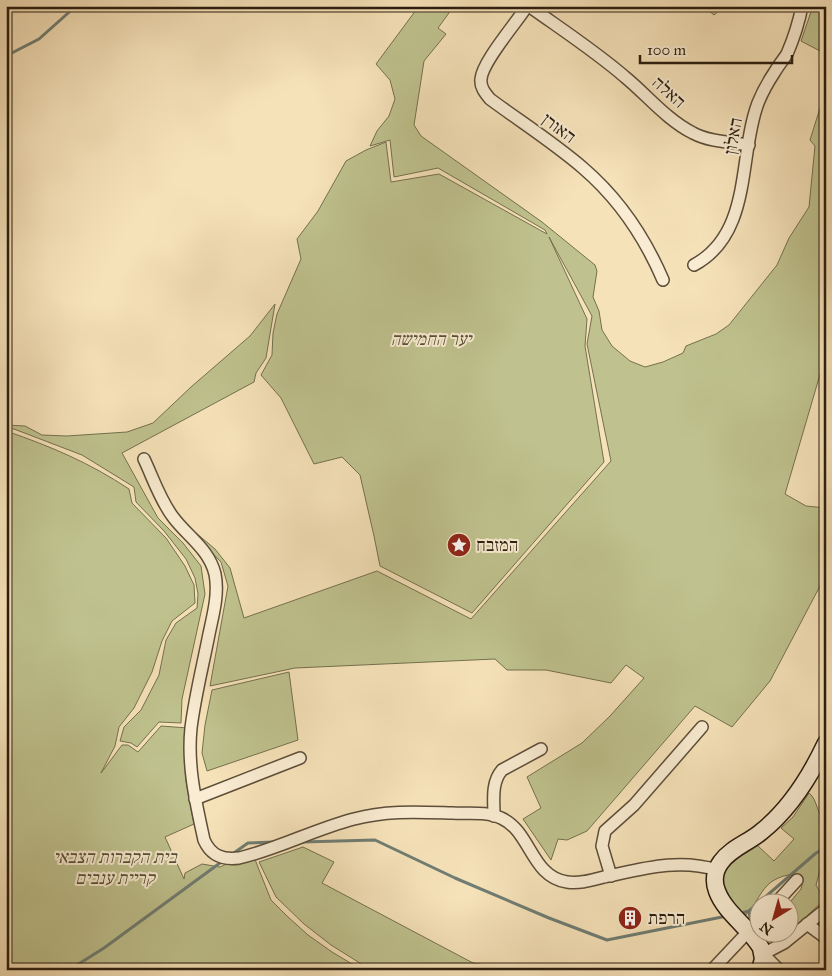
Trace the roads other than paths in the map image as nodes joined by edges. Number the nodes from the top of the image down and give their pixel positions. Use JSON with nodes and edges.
{"nodes":[{"id":1,"x":528,"y":6,"type":"edge"},
{"id":2,"x":802,"y":6,"type":"edge"},
{"id":3,"x":749,"y":145,"type":"junction"},
{"id":4,"x":694,"y":265,"type":"dead end"},
{"id":5,"x":663,"y":280,"type":"dead end"},
{"id":6,"x":144,"y":459,"type":"dead end"},
{"id":7,"x":702,"y":727,"type":"dead end"},
{"id":8,"x":826,"y":743,"type":"edge"},
{"id":9,"x":541,"y":749,"type":"dead end"},
{"id":10,"x":300,"y":758,"type":"dead end"},
{"id":11,"x":195,"y":799,"type":"junction"},
{"id":12,"x":494,"y":816,"type":"junction"},
{"id":13,"x":717,"y":870,"type":"junction"},
{"id":14,"x":611,"y":876,"type":"junction"},
{"id":15,"x":797,"y":880,"type":"dead end"},
{"id":16,"x":784,"y":894,"type":"edge"},
{"id":17,"x":826,"y":909,"type":"edge"},
{"id":18,"x":750,"y":922,"type":"edge"},
{"id":19,"x":807,"y":924,"type":"junction"},
{"id":20,"x":750,"y":929,"type":"edge"},
{"id":21,"x":826,"y":938,"type":"edge"},
{"id":22,"x":758,"y":944,"type":"edge"},
{"id":23,"x":761,"y":962,"type":"edge"},
{"id":24,"x":712,"y":970,"type":"edge"},
{"id":25,"x":779,"y":970,"type":"edge"}],
"edges":[{"from":1,"to":3,"type":"street","name":"האלה"},
{"from":1,"to":5,"type":"street","name":"האורן"},
{"from":2,"to":3,"type":"street","name":"האלון"},
{"from":3,"to":4,"type":"street","name":"האלון"},
{"from":6,"to":11,"type":"street"},
{"from":7,"to":14,"type":"street"},
{"from":8,"to":13,"type":"main road"},
{"from":9,"to":12,"type":"street"},
{"from":10,"to":11,"type":"street"},
{"from":11,"to":12,"type":"street"},
{"from":12,"to":14,"type":"street"},
{"from":13,"to":14,"type":"street"},
{"from":13,"to":18,"type":"main road"},
{"from":15,"to":16,"type":"street"},
{"from":17,"to":19,"type":"street"},
{"from":19,"to":21,"type":"street"},
{"from":19,"to":23,"type":"street"},
{"from":20,"to":24,"type":"street"},
{"from":22,"to":23,"type":"main road"},
{"from":23,"to":25,"type":"street"}]}
